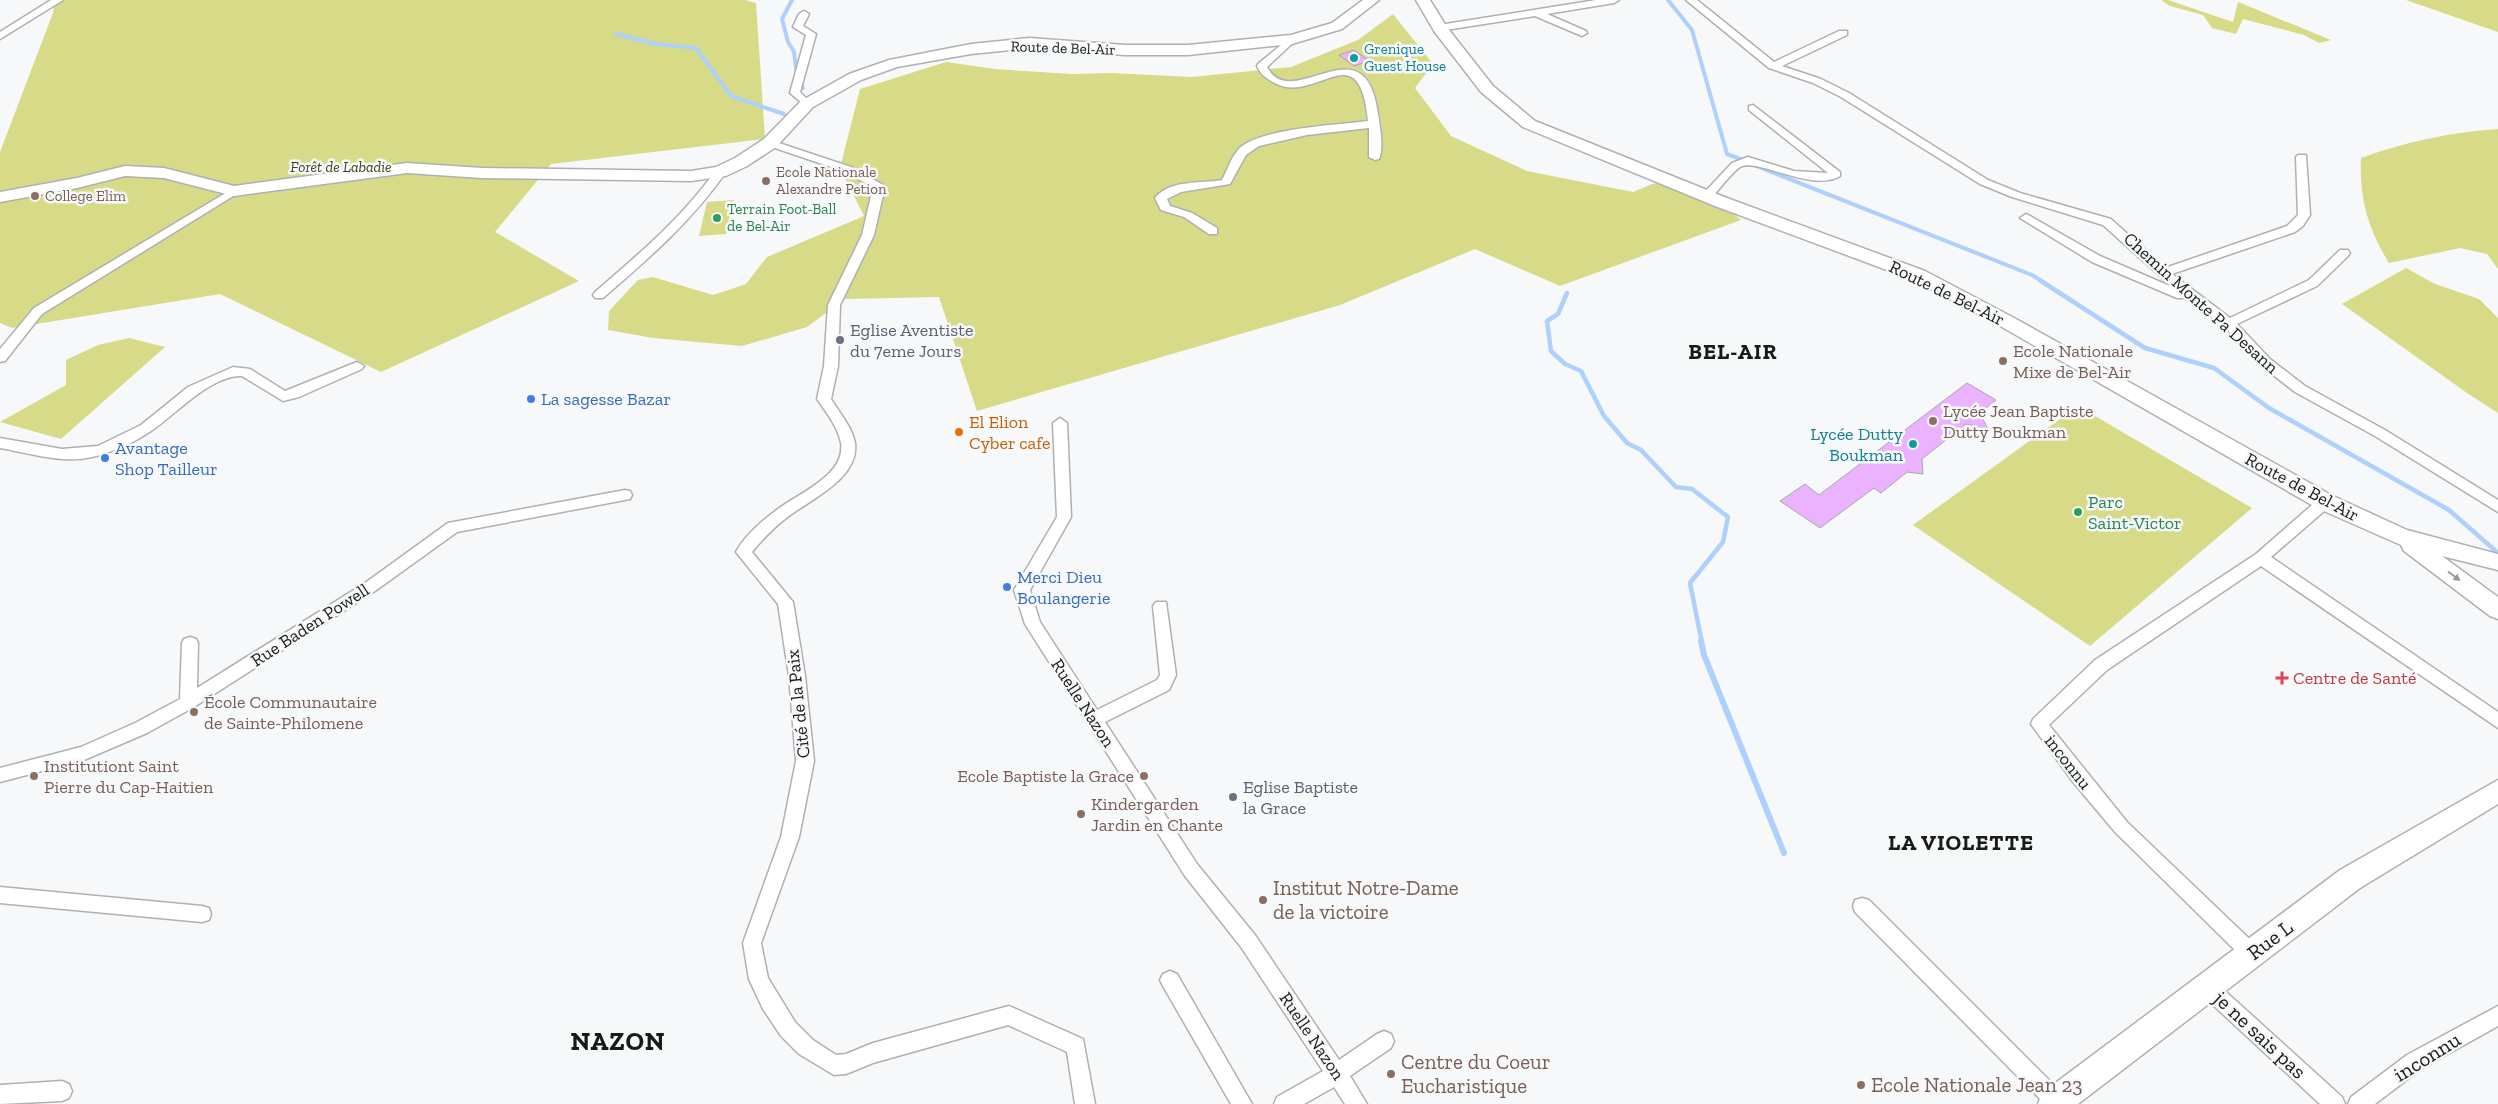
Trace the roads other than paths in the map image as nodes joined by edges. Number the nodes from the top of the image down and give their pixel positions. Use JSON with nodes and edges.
{"nodes":[{"id":1,"x":58,"y":0,"type":"edge"},
{"id":2,"x":1372,"y":0,"type":"edge"},
{"id":3,"x":1424,"y":0,"type":"edge"},
{"id":4,"x":1614,"y":0,"type":"edge"},
{"id":5,"x":1691,"y":0,"type":"edge"},
{"id":6,"x":1537,"y":13,"type":"junction"},
{"id":7,"x":804,"y":14,"type":"dead end"},
{"id":8,"x":1439,"y":28,"type":"junction"},
{"id":9,"x":1582,"y":33,"type":"dead end"},
{"id":10,"x":1843,"y":34,"type":"dead end"},
{"id":11,"x":0,"y":36,"type":"edge"},
{"id":12,"x":1292,"y":39,"type":"junction"},
{"id":13,"x":1773,"y":66,"type":"junction"},
{"id":14,"x":807,"y":104,"type":"junction"},
{"id":15,"x":1753,"y":108,"type":"dead end"},
{"id":16,"x":1374,"y":124,"type":"junction"},
{"id":17,"x":770,"y":143,"type":"junction"},
{"id":18,"x":1375,"y":158,"type":"dead end"},
{"id":19,"x":2302,"y":158,"type":"dead end"},
{"id":20,"x":720,"y":172,"type":"junction"},
{"id":21,"x":234,"y":191,"type":"junction"},
{"id":22,"x":1707,"y":196,"type":"junction"},
{"id":23,"x":0,"y":197,"type":"edge"},
{"id":24,"x":2026,"y":218,"type":"dead end"},
{"id":25,"x":1213,"y":231,"type":"dead end"},
{"id":26,"x":2344,"y":253,"type":"dead end"},
{"id":27,"x":2162,"y":273,"type":"junction"},
{"id":28,"x":599,"y":295,"type":"dead end"},
{"id":29,"x":2202,"y":305,"type":"junction"},
{"id":30,"x":2229,"y":323,"type":"junction"},
{"id":31,"x":0,"y":358,"type":"edge"},
{"id":32,"x":357,"y":366,"type":"dead end"},
{"id":33,"x":1060,"y":423,"type":"dead end"},
{"id":34,"x":0,"y":444,"type":"edge"},
{"id":35,"x":625,"y":495,"type":"dead end"},
{"id":36,"x":2325,"y":502,"type":"junction"},
{"id":37,"x":2498,"y":507,"type":"edge"},
{"id":38,"x":2401,"y":537,"type":"junction"},
{"id":39,"x":2261,"y":558,"type":"junction"},
{"id":40,"x":2498,"y":562,"type":"edge"},
{"id":41,"x":1161,"y":606,"type":"dead end"},
{"id":42,"x":2498,"y":610,"type":"edge"},
{"id":43,"x":190,"y":643,"type":"dead end"},
{"id":44,"x":188,"y":702,"type":"junction"},
{"id":45,"x":1094,"y":720,"type":"junction"},
{"id":46,"x":2498,"y":722,"type":"edge"},
{"id":47,"x":0,"y":775,"type":"edge"},
{"id":48,"x":2498,"y":792,"type":"edge"},
{"id":49,"x":0,"y":895,"type":"edge"},
{"id":50,"x":1862,"y":906,"type":"dead end"},
{"id":51,"x":202,"y":914,"type":"dead end"},
{"id":52,"x":2252,"y":954,"type":"junction"},
{"id":53,"x":1170,"y":980,"type":"dead end"},
{"id":54,"x":2207,"y":987,"type":"junction"},
{"id":55,"x":2498,"y":1014,"type":"edge"},
{"id":56,"x":1384,"y":1041,"type":"dead end"},
{"id":57,"x":1338,"y":1072,"type":"junction"},
{"id":58,"x":62,"y":1091,"type":"dead end"},
{"id":59,"x":0,"y":1095,"type":"edge"},
{"id":60,"x":2056,"y":1103,"type":"edge"},
{"id":61,"x":1085,"y":1104,"type":"edge"},
{"id":62,"x":1242,"y":1104,"type":"edge"},
{"id":63,"x":1284,"y":1104,"type":"edge"},
{"id":64,"x":1357,"y":1104,"type":"edge"},
{"id":65,"x":2335,"y":1104,"type":"edge"},
{"id":66,"x":2358,"y":1104,"type":"edge"}],
"edges":[{"from":1,"to":11,"type":"street"},
{"from":2,"to":12,"type":"street","name":"Route de Bel-Air"},
{"from":3,"to":8,"type":"street","name":"Route de Bel-Air"},
{"from":4,"to":6,"type":"street"},
{"from":5,"to":13,"type":"street","name":"Chemin Monte Pa Desann"},
{"from":6,"to":8,"type":"street"},
{"from":6,"to":9,"type":"street"},
{"from":7,"to":14,"type":"street"},
{"from":8,"to":22,"type":"street","name":"Route de Bel-Air"},
{"from":10,"to":13,"type":"street"},
{"from":12,"to":14,"type":"street","name":"Route de Bel-Air"},
{"from":12,"to":16,"type":"street"},
{"from":13,"to":27,"type":"street","name":"Chemin Monte Pa Desann"},
{"from":14,"to":17,"type":"street","name":"Route de Bel-Air"},
{"from":15,"to":22,"type":"street"},
{"from":16,"to":18,"type":"street"},
{"from":16,"to":25,"type":"street"},
{"from":17,"to":20,"type":"street","name":"Route de Bel-Air"},
{"from":17,"to":61,"type":"street","name":"Cité de la Paix"},
{"from":19,"to":27,"type":"street"},
{"from":20,"to":21,"type":"street","name":"Route de Bel-Air"},
{"from":20,"to":28,"type":"street"},
{"from":21,"to":23,"type":"street"},
{"from":21,"to":31,"type":"street"},
{"from":22,"to":36,"type":"street","name":"Route de Bel-Air"},
{"from":24,"to":29,"type":"street"},
{"from":26,"to":30,"type":"street"},
{"from":27,"to":29,"type":"street","name":"Chemin Monte Pa Desann"},
{"from":29,"to":30,"type":"street","name":"Chemin Monte Pa Desann"},
{"from":30,"to":37,"type":"street","name":"Chemin Monte Pa Desann"},
{"from":32,"to":34,"type":"street"},
{"from":33,"to":45,"type":"street","name":"Ruelle Nazon"},
{"from":35,"to":44,"type":"street","name":"Rue Baden Powell"},
{"from":36,"to":38,"type":"street","name":"Route de Bel-Air"},
{"from":36,"to":39,"type":"street","name":"inconnu"},
{"from":38,"to":40,"type":"street","name":"Route de Bel-Air"},
{"from":38,"to":42,"type":"street","one_way":true},
{"from":39,"to":46,"type":"street"},
{"from":39,"to":52,"type":"street","name":"inconnu"},
{"from":41,"to":45,"type":"street"},
{"from":43,"to":44,"type":"street"},
{"from":44,"to":47,"type":"street","name":"Rue Baden Powell"},
{"from":45,"to":57,"type":"street","name":"Ruelle Nazon"},
{"from":48,"to":52,"type":"street","name":"Rue L"},
{"from":49,"to":51,"type":"street"},
{"from":50,"to":60,"type":"street"},
{"from":52,"to":54,"type":"street","name":"Rue L"},
{"from":53,"to":62,"type":"street"},
{"from":54,"to":60,"type":"street","name":"Rue L"},
{"from":54,"to":65,"type":"street","name":"je ne sais pas"},
{"from":55,"to":66,"type":"street","name":"inconnu"},
{"from":56,"to":57,"type":"street"},
{"from":57,"to":63,"type":"street"},
{"from":57,"to":64,"type":"street","name":"Ruelle Nazon"},
{"from":58,"to":59,"type":"street"}]}
